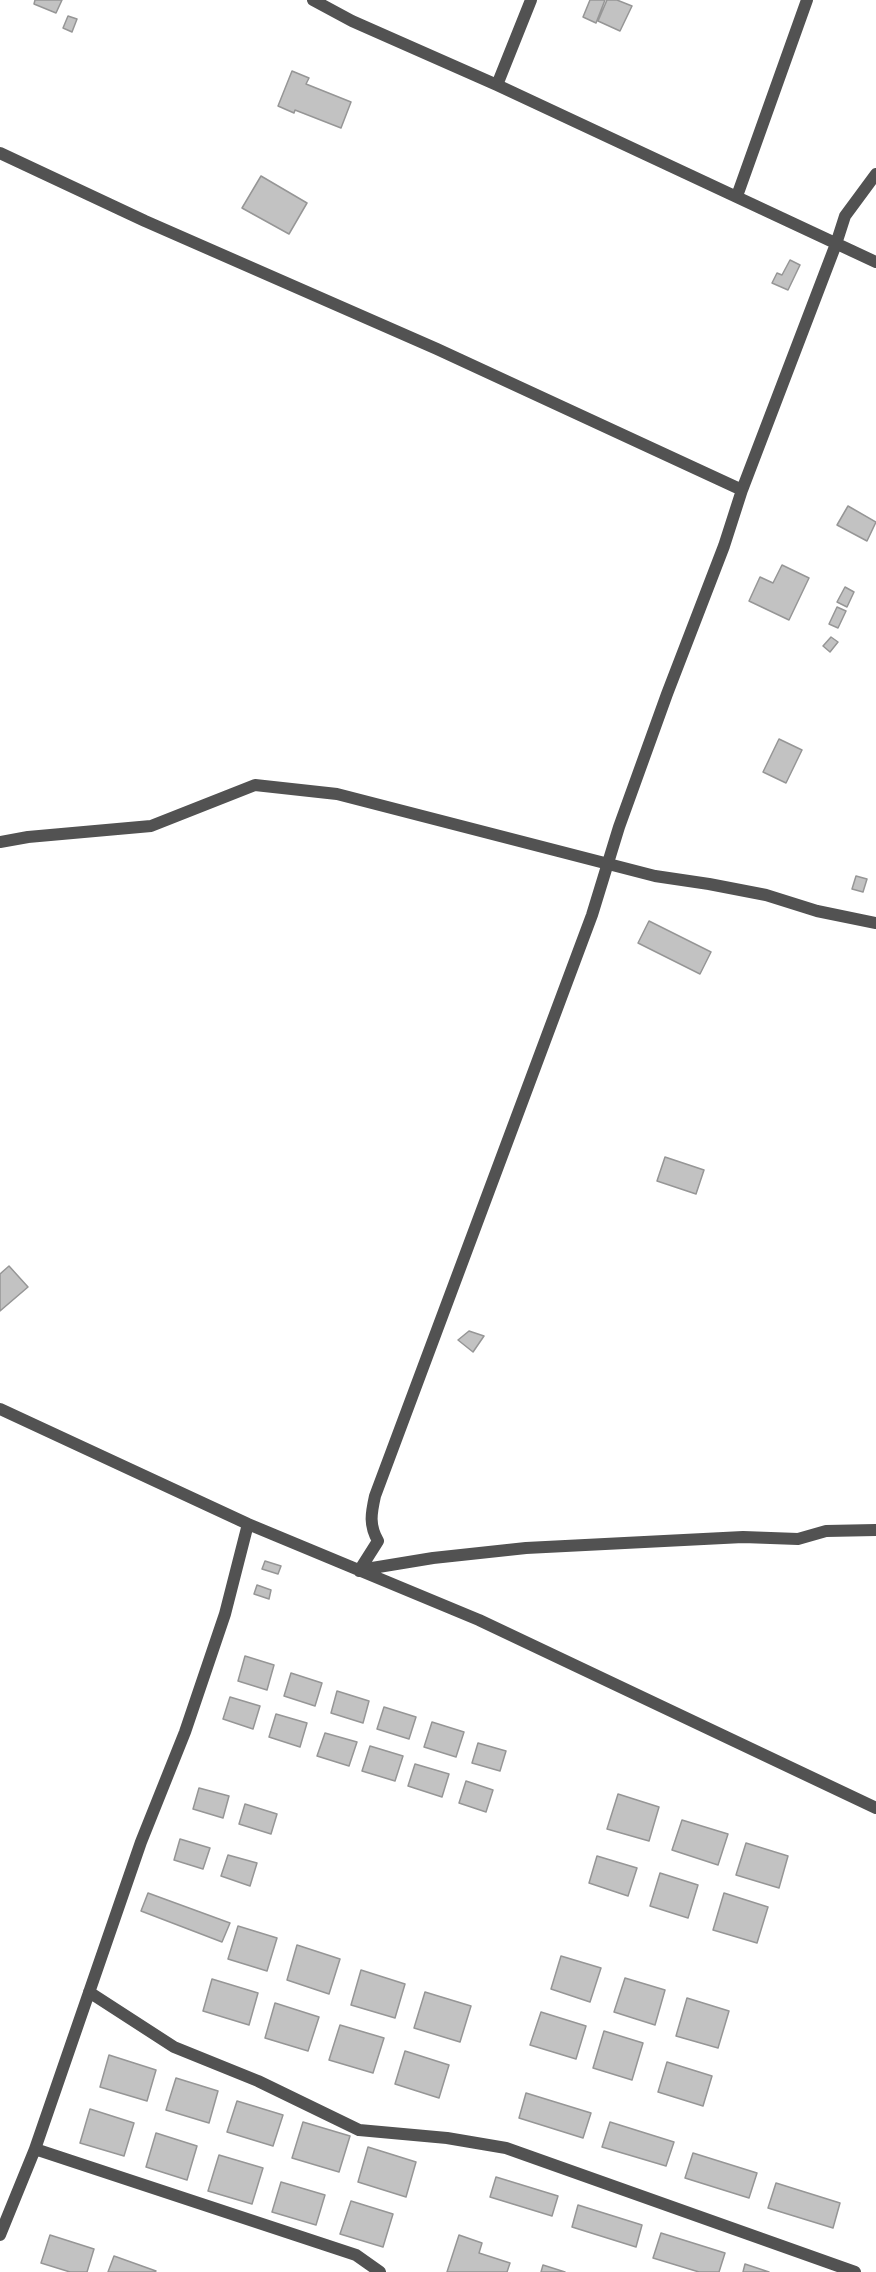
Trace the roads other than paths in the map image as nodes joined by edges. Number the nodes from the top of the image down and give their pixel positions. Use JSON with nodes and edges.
{"nodes":[{"id":1,"x":313,"y":0,"type":"edge"},
{"id":2,"x":531,"y":0,"type":"edge"},
{"id":3,"x":807,"y":0,"type":"edge"},
{"id":4,"x":497,"y":85,"type":"junction"},
{"id":5,"x":0,"y":153,"type":"edge"},
{"id":6,"x":876,"y":174,"type":"edge"},
{"id":7,"x":737,"y":196,"type":"junction"},
{"id":8,"x":836,"y":244,"type":"junction"},
{"id":9,"x":876,"y":262,"type":"edge"},
{"id":10,"x":742,"y":490,"type":"junction"},
{"id":11,"x":0,"y":842,"type":"edge"},
{"id":12,"x":609,"y":863,"type":"junction"},
{"id":13,"x":876,"y":923,"type":"edge"},
{"id":14,"x":0,"y":1409,"type":"edge"},
{"id":15,"x":248,"y":1524,"type":"junction"},
{"id":16,"x":876,"y":1530,"type":"edge"},
{"id":17,"x":359,"y":1570,"type":"junction"},
{"id":18,"x":876,"y":1808,"type":"edge"},
{"id":19,"x":89,"y":1992,"type":"junction"},
{"id":20,"x":35,"y":2149,"type":"junction"},
{"id":21,"x":0,"y":2235,"type":"edge"},
{"id":22,"x":380,"y":2272,"type":"edge"},
{"id":23,"x":855,"y":2272,"type":"edge"}],
"edges":[{"from":1,"to":4,"type":"street"},
{"from":2,"to":4,"type":"street"},
{"from":3,"to":7,"type":"street"},
{"from":4,"to":7,"type":"street"},
{"from":5,"to":10,"type":"street"},
{"from":6,"to":8,"type":"street"},
{"from":7,"to":8,"type":"street"},
{"from":8,"to":9,"type":"street"},
{"from":8,"to":10,"type":"street"},
{"from":10,"to":12,"type":"street"},
{"from":11,"to":12,"type":"street"},
{"from":12,"to":13,"type":"street"},
{"from":12,"to":17,"type":"street"},
{"from":14,"to":15,"type":"street"},
{"from":15,"to":17,"type":"street"},
{"from":15,"to":19,"type":"street"},
{"from":16,"to":17,"type":"street"},
{"from":17,"to":18,"type":"street"},
{"from":19,"to":20,"type":"street"},
{"from":19,"to":23,"type":"street"},
{"from":20,"to":21,"type":"street"},
{"from":20,"to":22,"type":"street"}]}
